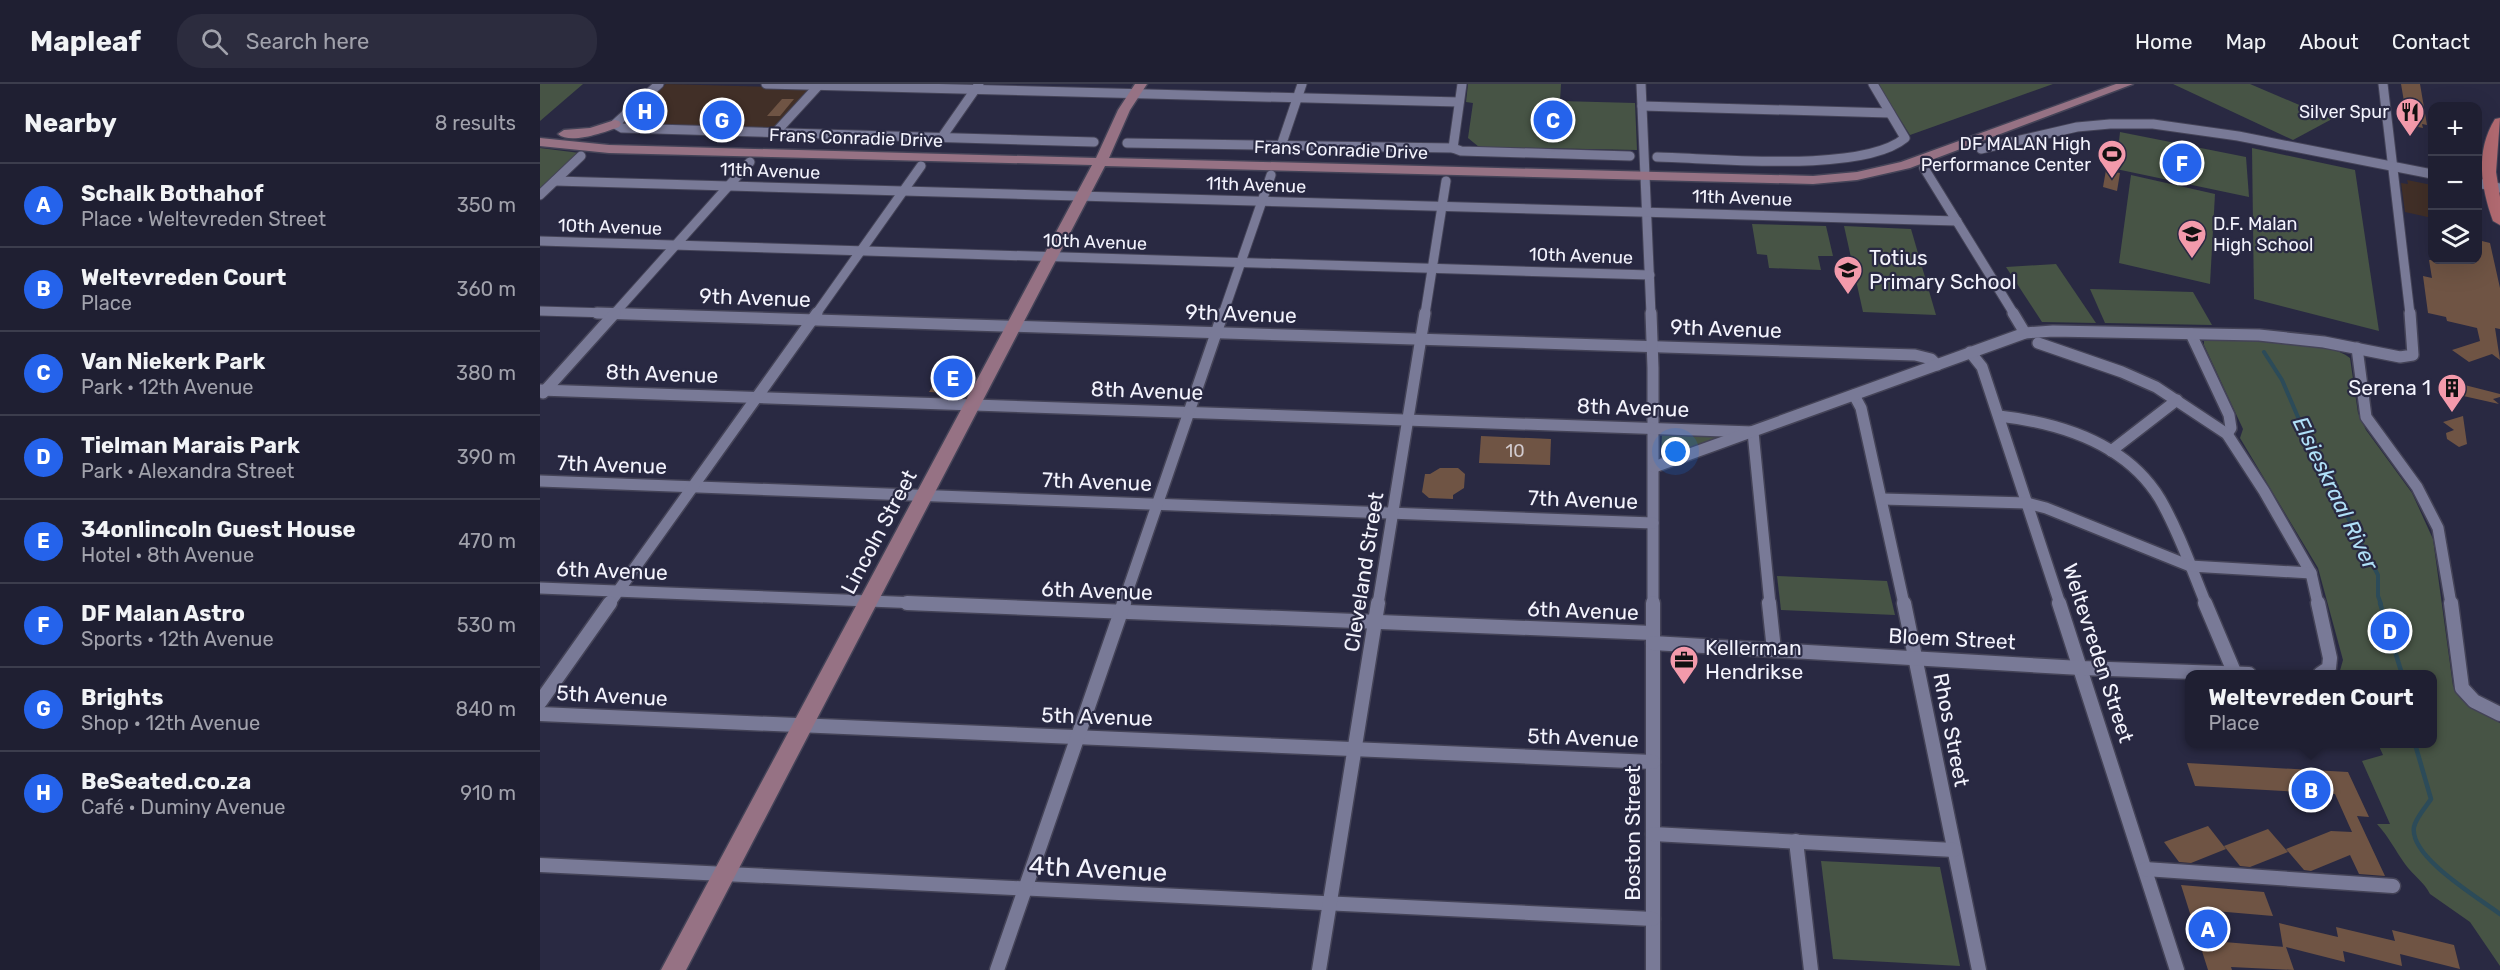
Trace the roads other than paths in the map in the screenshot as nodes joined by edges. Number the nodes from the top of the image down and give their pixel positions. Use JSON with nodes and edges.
{"nodes":[{"id":1,"x":659,"y":84,"type":"edge"},
{"id":2,"x":766,"y":84,"type":"edge"},
{"id":3,"x":1302,"y":84,"type":"edge"},
{"id":4,"x":1462,"y":84,"type":"edge"},
{"id":5,"x":1641,"y":84,"type":"edge"},
{"id":6,"x":1873,"y":84,"type":"edge"},
{"id":7,"x":2097,"y":84,"type":"edge"},
{"id":8,"x":2127,"y":84,"type":"edge"},
{"id":9,"x":2383,"y":84,"type":"edge"},
{"id":10,"x":820,"y":85,"type":"edge"},
{"id":11,"x":978,"y":87,"type":"edge"},
{"id":12,"x":1138,"y":90,"type":"edge"},
{"id":13,"x":1297,"y":98,"type":"junction"},
{"id":14,"x":1459,"y":102,"type":"junction"},
{"id":15,"x":1642,"y":106,"type":"junction"},
{"id":16,"x":1890,"y":113,"type":"junction"},
{"id":17,"x":2500,"y":122,"type":"edge"},
{"id":18,"x":615,"y":124,"type":"junction"},
{"id":19,"x":540,"y":130,"type":"edge"},
{"id":20,"x":776,"y":132,"type":"junction"},
{"id":21,"x":564,"y":134,"type":"junction"},
{"id":22,"x":942,"y":137,"type":"junction"},
{"id":23,"x":540,"y":142,"type":"edge"},
{"id":24,"x":1094,"y":142,"type":"dead end"},
{"id":25,"x":1127,"y":143,"type":"dead end"},
{"id":26,"x":1281,"y":146,"type":"junction"},
{"id":27,"x":1453,"y":148,"type":"junction"},
{"id":28,"x":1981,"y":149,"type":"dead end"},
{"id":29,"x":581,"y":156,"type":"dead end"},
{"id":30,"x":1630,"y":156,"type":"dead end"},
{"id":31,"x":1657,"y":157,"type":"dead end"},
{"id":32,"x":1103,"y":158,"type":"junction"},
{"id":33,"x":750,"y":162,"type":"dead end"},
{"id":34,"x":921,"y":166,"type":"dead end"},
{"id":35,"x":2392,"y":166,"type":"junction"},
{"id":36,"x":1924,"y":168,"type":"dead end"},
{"id":37,"x":1645,"y":173,"type":"junction"},
{"id":38,"x":2428,"y":173,"type":"edge"},
{"id":39,"x":1271,"y":175,"type":"dead end"},
{"id":40,"x":555,"y":181,"type":"junction"},
{"id":41,"x":1446,"y":181,"type":"dead end"},
{"id":42,"x":2489,"y":185,"type":"edge"},
{"id":43,"x":728,"y":186,"type":"junction"},
{"id":44,"x":904,"y":191,"type":"junction"},
{"id":45,"x":540,"y":195,"type":"edge"},
{"id":46,"x":1082,"y":196,"type":"junction"},
{"id":47,"x":1261,"y":201,"type":"junction"},
{"id":48,"x":1443,"y":206,"type":"junction"},
{"id":49,"x":1647,"y":212,"type":"junction"},
{"id":50,"x":1957,"y":221,"type":"junction"},
{"id":51,"x":2500,"y":221,"type":"edge"},
{"id":52,"x":540,"y":242,"type":"edge"},
{"id":53,"x":675,"y":246,"type":"junction"},
{"id":54,"x":861,"y":251,"type":"junction"},
{"id":55,"x":1049,"y":257,"type":"junction"},
{"id":56,"x":1240,"y":263,"type":"junction"},
{"id":57,"x":1432,"y":268,"type":"junction"},
{"id":58,"x":1650,"y":275,"type":"junction"},
{"id":59,"x":540,"y":311,"type":"edge"},
{"id":60,"x":614,"y":313,"type":"junction"},
{"id":61,"x":812,"y":320,"type":"junction"},
{"id":62,"x":1014,"y":326,"type":"junction"},
{"id":63,"x":1216,"y":333,"type":"junction"},
{"id":64,"x":2025,"y":333,"type":"junction"},
{"id":65,"x":2191,"y":334,"type":"junction"},
{"id":66,"x":1421,"y":339,"type":"junction"},
{"id":67,"x":2038,"y":343,"type":"dead end"},
{"id":68,"x":1653,"y":346,"type":"junction"},
{"id":69,"x":2357,"y":348,"type":"junction"},
{"id":70,"x":1970,"y":352,"type":"junction"},
{"id":71,"x":1937,"y":365,"type":"junction"},
{"id":72,"x":542,"y":392,"type":"edge"},
{"id":73,"x":1854,"y":395,"type":"junction"},
{"id":74,"x":757,"y":397,"type":"junction"},
{"id":75,"x":2177,"y":400,"type":"junction"},
{"id":76,"x":972,"y":405,"type":"junction"},
{"id":77,"x":1189,"y":412,"type":"junction"},
{"id":78,"x":1999,"y":416,"type":"junction"},
{"id":79,"x":1409,"y":420,"type":"junction"},
{"id":80,"x":1653,"y":428,"type":"junction"},
{"id":81,"x":1753,"y":432,"type":"junction"},
{"id":82,"x":2227,"y":434,"type":"junction"},
{"id":83,"x":2111,"y":451,"type":"junction"},
{"id":84,"x":1654,"y":467,"type":"junction"},
{"id":85,"x":540,"y":481,"type":"edge"},
{"id":86,"x":694,"y":487,"type":"junction"},
{"id":87,"x":924,"y":495,"type":"junction"},
{"id":88,"x":1882,"y":499,"type":"junction"},
{"id":89,"x":2027,"y":503,"type":"junction"},
{"id":90,"x":1157,"y":504,"type":"junction"},
{"id":91,"x":1393,"y":513,"type":"junction"},
{"id":92,"x":1653,"y":523,"type":"junction"},
{"id":93,"x":2190,"y":566,"type":"junction"},
{"id":94,"x":2311,"y":573,"type":"junction"},
{"id":95,"x":540,"y":588,"type":"edge"},
{"id":96,"x":619,"y":591,"type":"junction"},
{"id":97,"x":868,"y":600,"type":"junction"},
{"id":98,"x":1120,"y":612,"type":"junction"},
{"id":99,"x":1376,"y":622,"type":"junction"},
{"id":100,"x":1653,"y":638,"type":"junction"},
{"id":101,"x":1774,"y":650,"type":"junction"},
{"id":102,"x":1915,"y":658,"type":"junction"},
{"id":103,"x":2081,"y":668,"type":"junction"},
{"id":104,"x":2233,"y":670,"type":"edge"},
{"id":105,"x":2326,"y":670,"type":"edge"},
{"id":106,"x":2185,"y":672,"type":"edge"},
{"id":107,"x":540,"y":702,"type":"edge"},
{"id":108,"x":540,"y":714,"type":"edge"},
{"id":109,"x":2500,"y":714,"type":"edge"},
{"id":110,"x":802,"y":726,"type":"junction"},
{"id":111,"x":1077,"y":737,"type":"junction"},
{"id":112,"x":1356,"y":749,"type":"junction"},
{"id":113,"x":1653,"y":762,"type":"junction"},
{"id":114,"x":1653,"y":834,"type":"junction"},
{"id":115,"x":1796,"y":841,"type":"junction"},
{"id":116,"x":1954,"y":850,"type":"junction"},
{"id":117,"x":540,"y":865,"type":"edge"},
{"id":118,"x":2145,"y":869,"type":"junction"},
{"id":119,"x":723,"y":874,"type":"junction"},
{"id":120,"x":2393,"y":886,"type":"dead end"},
{"id":121,"x":1026,"y":890,"type":"junction"},
{"id":122,"x":1329,"y":904,"type":"junction"},
{"id":123,"x":1653,"y":919,"type":"junction"},
{"id":124,"x":673,"y":970,"type":"edge"},
{"id":125,"x":997,"y":970,"type":"edge"},
{"id":126,"x":1319,"y":970,"type":"edge"},
{"id":127,"x":1653,"y":970,"type":"edge"},
{"id":128,"x":1811,"y":970,"type":"edge"},
{"id":129,"x":1979,"y":970,"type":"edge"},
{"id":130,"x":2177,"y":970,"type":"edge"}],
"edges":[{"from":1,"to":18,"type":"street"},
{"from":2,"to":10,"type":"street"},
{"from":3,"to":13,"type":"street"},
{"from":4,"to":14,"type":"street"},
{"from":5,"to":15,"type":"street","name":"Boston Street"},
{"from":6,"to":16,"type":"street"},
{"from":7,"to":37,"type":"main road","name":"Frans Conradie Drive"},
{"from":8,"to":37,"type":"main road","name":"Frans Conradie Drive"},
{"from":9,"to":35,"type":"street"},
{"from":10,"to":11,"type":"street"},
{"from":10,"to":20,"type":"street"},
{"from":11,"to":12,"type":"street"},
{"from":11,"to":22,"type":"street"},
{"from":12,"to":13,"type":"street"},
{"from":12,"to":32,"type":"main road","name":"Lincoln Street"},
{"from":13,"to":14,"type":"street"},
{"from":13,"to":26,"type":"street"},
{"from":14,"to":27,"type":"street"},
{"from":15,"to":16,"type":"street"},
{"from":15,"to":37,"type":"street","name":"Boston Street"},
{"from":16,"to":31,"type":"street"},
{"from":17,"to":42,"type":"main road"},
{"from":18,"to":20,"type":"street"},
{"from":18,"to":21,"type":"main road"},
{"from":19,"to":21,"type":"main road","name":"Frans Conradie Drive"},
{"from":20,"to":22,"type":"street"},
{"from":21,"to":32,"type":"main road","name":"Frans Conradie Drive"},
{"from":22,"to":24,"type":"street"},
{"from":23,"to":32,"type":"main road","name":"Frans Conradie Drive"},
{"from":25,"to":26,"type":"street"},
{"from":26,"to":27,"type":"street"},
{"from":27,"to":30,"type":"street"},
{"from":28,"to":35,"type":"street"},
{"from":29,"to":40,"type":"street"},
{"from":32,"to":37,"type":"main road","name":"Frans Conradie Drive"},
{"from":32,"to":46,"type":"main road","name":"Lincoln Street"},
{"from":33,"to":43,"type":"street"},
{"from":34,"to":44,"type":"street"},
{"from":35,"to":38,"type":"street"},
{"from":35,"to":69,"type":"street"},
{"from":36,"to":50,"type":"street"},
{"from":37,"to":49,"type":"street","name":"Boston Street"},
{"from":39,"to":47,"type":"street"},
{"from":40,"to":43,"type":"street","name":"11th Avenue"},
{"from":40,"to":45,"type":"street"},
{"from":41,"to":48,"type":"street","name":"Cleveland Street"},
{"from":42,"to":51,"type":"main road"},
{"from":43,"to":44,"type":"street","name":"11th Avenue"},
{"from":43,"to":53,"type":"street"},
{"from":44,"to":46,"type":"street","name":"11th Avenue"},
{"from":44,"to":54,"type":"street"},
{"from":46,"to":47,"type":"street","name":"11th Avenue"},
{"from":46,"to":55,"type":"main road","name":"Lincoln Street"},
{"from":47,"to":48,"type":"street","name":"11th Avenue"},
{"from":47,"to":56,"type":"street"},
{"from":48,"to":49,"type":"street","name":"11th Avenue"},
{"from":48,"to":57,"type":"street","name":"Cleveland Street"},
{"from":49,"to":50,"type":"street","name":"11th Avenue"},
{"from":49,"to":58,"type":"street","name":"Boston Street"},
{"from":50,"to":64,"type":"street"},
{"from":52,"to":53,"type":"street","name":"10th Avenue"},
{"from":53,"to":54,"type":"street","name":"10th Avenue"},
{"from":53,"to":60,"type":"street"},
{"from":54,"to":55,"type":"street","name":"10th Avenue"},
{"from":54,"to":61,"type":"street"},
{"from":55,"to":56,"type":"street","name":"10th Avenue"},
{"from":55,"to":62,"type":"main road","name":"Lincoln Street"},
{"from":56,"to":57,"type":"street","name":"10th Avenue"},
{"from":56,"to":63,"type":"street"},
{"from":57,"to":58,"type":"street","name":"10th Avenue"},
{"from":57,"to":66,"type":"street","name":"Cleveland Street"},
{"from":58,"to":68,"type":"street","name":"Boston Street"},
{"from":59,"to":60,"type":"street","name":"9th Avenue"},
{"from":60,"to":61,"type":"street","name":"9th Avenue"},
{"from":60,"to":72,"type":"street"},
{"from":61,"to":62,"type":"street","name":"9th Avenue"},
{"from":61,"to":74,"type":"street"},
{"from":62,"to":63,"type":"street","name":"9th Avenue"},
{"from":62,"to":76,"type":"main road","name":"Lincoln Street"},
{"from":63,"to":66,"type":"street","name":"9th Avenue"},
{"from":63,"to":77,"type":"street"},
{"from":64,"to":65,"type":"street"},
{"from":64,"to":70,"type":"street"},
{"from":65,"to":69,"type":"street"},
{"from":65,"to":82,"type":"street"},
{"from":66,"to":68,"type":"street","name":"9th Avenue"},
{"from":66,"to":79,"type":"street","name":"Cleveland Street"},
{"from":67,"to":75,"type":"street"},
{"from":68,"to":71,"type":"street","name":"9th Avenue"},
{"from":68,"to":80,"type":"street","name":"Boston Street"},
{"from":69,"to":109,"type":"street"},
{"from":70,"to":71,"type":"street"},
{"from":70,"to":78,"type":"street","name":"Weltevreden Street"},
{"from":71,"to":73,"type":"street"},
{"from":72,"to":74,"type":"street","name":"8th Avenue"},
{"from":73,"to":81,"type":"street"},
{"from":73,"to":88,"type":"street","name":"Rhos Street"},
{"from":74,"to":76,"type":"street","name":"8th Avenue"},
{"from":74,"to":86,"type":"street"},
{"from":75,"to":82,"type":"street"},
{"from":75,"to":83,"type":"street"},
{"from":76,"to":77,"type":"street","name":"8th Avenue"},
{"from":76,"to":87,"type":"main road","name":"Lincoln Street"},
{"from":77,"to":79,"type":"street","name":"8th Avenue"},
{"from":77,"to":90,"type":"street"},
{"from":78,"to":83,"type":"street"},
{"from":78,"to":89,"type":"street","name":"Weltevreden Street"},
{"from":79,"to":80,"type":"street","name":"8th Avenue"},
{"from":79,"to":91,"type":"street","name":"Cleveland Street"},
{"from":80,"to":81,"type":"street","name":"8th Avenue"},
{"from":80,"to":84,"type":"street","name":"Boston Street"},
{"from":81,"to":84,"type":"street"},
{"from":81,"to":101,"type":"street"},
{"from":82,"to":94,"type":"street"},
{"from":83,"to":93,"type":"street"},
{"from":84,"to":92,"type":"street","name":"Boston Street"},
{"from":85,"to":86,"type":"street","name":"7th Avenue"},
{"from":86,"to":87,"type":"street","name":"7th Avenue"},
{"from":86,"to":96,"type":"street"},
{"from":87,"to":90,"type":"street","name":"7th Avenue"},
{"from":87,"to":97,"type":"main road","name":"Lincoln Street"},
{"from":88,"to":89,"type":"street"},
{"from":88,"to":102,"type":"street","name":"Rhos Street"},
{"from":89,"to":93,"type":"street"},
{"from":89,"to":103,"type":"street","name":"Weltevreden Street"},
{"from":90,"to":91,"type":"street","name":"7th Avenue"},
{"from":90,"to":98,"type":"street"},
{"from":91,"to":92,"type":"street","name":"7th Avenue"},
{"from":91,"to":99,"type":"street","name":"Cleveland Street"},
{"from":92,"to":100,"type":"street","name":"Boston Street"},
{"from":93,"to":94,"type":"street"},
{"from":93,"to":104,"type":"street"},
{"from":94,"to":105,"type":"street"},
{"from":95,"to":96,"type":"street","name":"6th Avenue"},
{"from":96,"to":97,"type":"street","name":"6th Avenue"},
{"from":96,"to":107,"type":"street"},
{"from":97,"to":98,"type":"street","name":"6th Avenue"},
{"from":97,"to":110,"type":"main road","name":"Lincoln Street"},
{"from":98,"to":99,"type":"street","name":"6th Avenue"},
{"from":98,"to":111,"type":"street"},
{"from":99,"to":100,"type":"street","name":"6th Avenue"},
{"from":99,"to":112,"type":"street","name":"Cleveland Street"},
{"from":100,"to":101,"type":"street","name":"Bloem Street"},
{"from":100,"to":113,"type":"street","name":"Boston Street"},
{"from":101,"to":102,"type":"street","name":"Bloem Street"},
{"from":102,"to":103,"type":"street","name":"Bloem Street"},
{"from":102,"to":116,"type":"street","name":"Rhos Street"},
{"from":103,"to":106,"type":"street","name":"Bloem Street"},
{"from":103,"to":118,"type":"street","name":"Weltevreden Street"},
{"from":108,"to":110,"type":"street","name":"5th Avenue"},
{"from":110,"to":111,"type":"street","name":"5th Avenue"},
{"from":110,"to":119,"type":"main road","name":"Lincoln Street"},
{"from":111,"to":112,"type":"street","name":"5th Avenue"},
{"from":111,"to":121,"type":"street"},
{"from":112,"to":113,"type":"street","name":"5th Avenue"},
{"from":112,"to":122,"type":"street","name":"Cleveland Street"},
{"from":113,"to":114,"type":"street","name":"Boston Street"},
{"from":114,"to":115,"type":"street"},
{"from":114,"to":123,"type":"street","name":"Boston Street"},
{"from":115,"to":116,"type":"street"},
{"from":115,"to":128,"type":"street"},
{"from":116,"to":129,"type":"street","name":"Rhos Street"},
{"from":117,"to":119,"type":"street","name":"4th Avenue"},
{"from":118,"to":120,"type":"street"},
{"from":118,"to":130,"type":"street","name":"Weltevreden Street"},
{"from":119,"to":121,"type":"street","name":"4th Avenue"},
{"from":119,"to":124,"type":"main road","name":"Lincoln Street"},
{"from":121,"to":122,"type":"street","name":"4th Avenue"},
{"from":121,"to":125,"type":"street"},
{"from":122,"to":123,"type":"street","name":"4th Avenue"},
{"from":122,"to":126,"type":"street","name":"Cleveland Street"},
{"from":123,"to":127,"type":"street","name":"Boston Street"}]}
